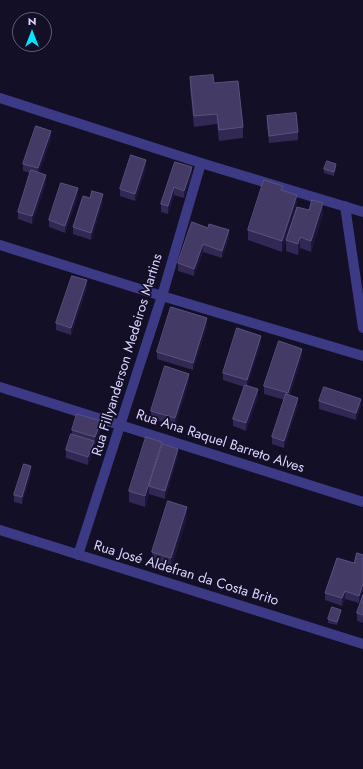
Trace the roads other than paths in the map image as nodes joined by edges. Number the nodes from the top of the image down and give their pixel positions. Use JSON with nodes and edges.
{"nodes":[{"id":1,"x":0,"y":98,"type":"edge"},
{"id":2,"x":201,"y":163,"type":"junction"},
{"id":3,"x":345,"y":206,"type":"junction"},
{"id":4,"x":363,"y":212,"type":"edge"},
{"id":5,"x":0,"y":245,"type":"edge"},
{"id":6,"x":162,"y":296,"type":"junction"},
{"id":7,"x":363,"y":328,"type":"edge"},
{"id":8,"x":363,"y":356,"type":"edge"},
{"id":9,"x":0,"y":387,"type":"edge"},
{"id":10,"x":121,"y":425,"type":"junction"},
{"id":11,"x":363,"y":502,"type":"edge"},
{"id":12,"x":0,"y":530,"type":"edge"},
{"id":13,"x":78,"y":555,"type":"junction"},
{"id":14,"x":363,"y":644,"type":"edge"}],
"edges":[{"from":1,"to":2,"type":"street"},
{"from":2,"to":3,"type":"street"},
{"from":2,"to":6,"type":"street","name":"Rua Fillyanderson Medeiros Martins"},
{"from":3,"to":4,"type":"street"},
{"from":3,"to":7,"type":"street"},
{"from":5,"to":6,"type":"street"},
{"from":6,"to":8,"type":"street"},
{"from":6,"to":10,"type":"street","name":"Rua Fillyanderson Medeiros Martins"},
{"from":9,"to":10,"type":"street","name":"Rua Ana Raquel Barreto Alves"},
{"from":10,"to":11,"type":"street","name":"Rua Ana Raquel Barreto Alves"},
{"from":10,"to":13,"type":"street","name":"Rua Fillyanderson Medeiros Martins"},
{"from":12,"to":13,"type":"street","name":"Rua José Aldefran da Costa Brito"},
{"from":13,"to":14,"type":"street","name":"Rua José Aldefran da Costa Brito"}]}
